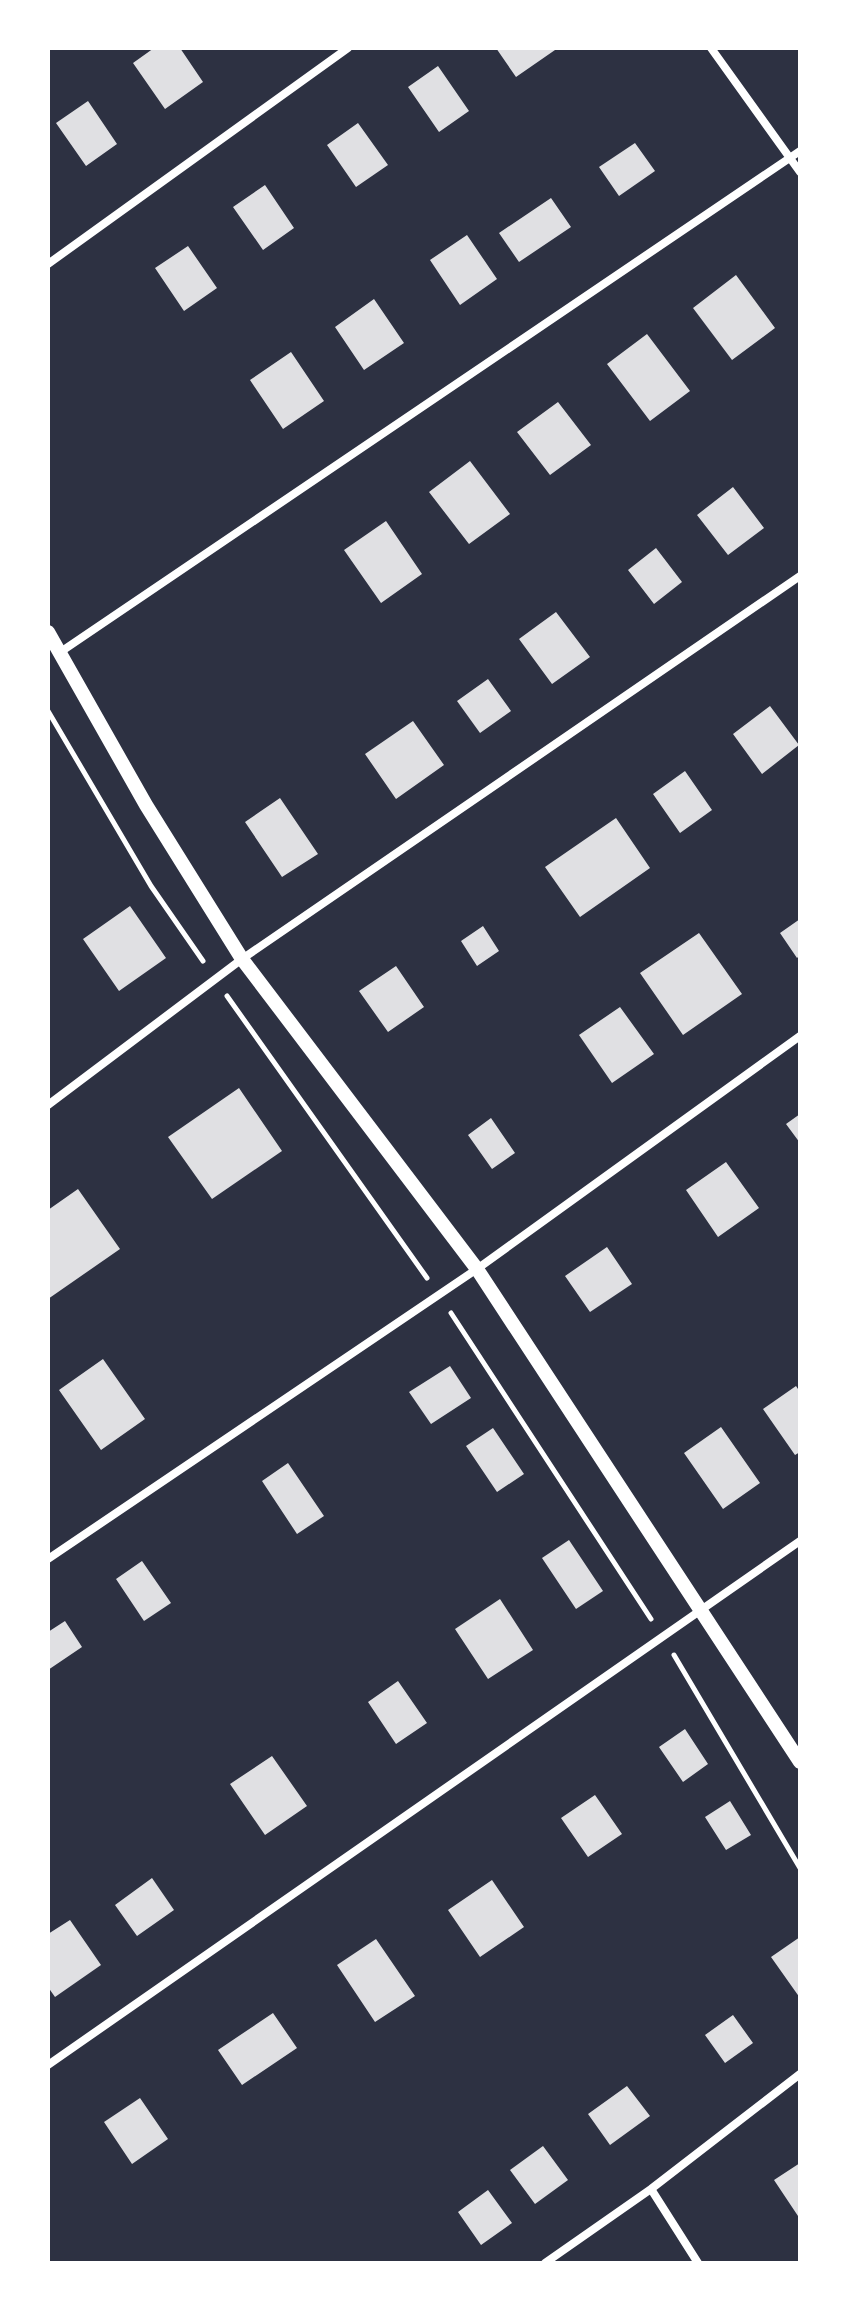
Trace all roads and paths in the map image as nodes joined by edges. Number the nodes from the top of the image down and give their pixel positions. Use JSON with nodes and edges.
{"nodes":[{"id":1,"x":348,"y":48,"type":"edge"},
{"id":2,"x":711,"y":48,"type":"edge"},
{"id":3,"x":800,"y":151,"type":"edge"},
{"id":4,"x":790,"y":158,"type":"junction"},
{"id":5,"x":800,"y":172,"type":"edge"},
{"id":6,"x":48,"y":264,"type":"edge"},
{"id":7,"x":800,"y":576,"type":"edge"},
{"id":8,"x":48,"y":632,"type":"edge"},
{"id":9,"x":58,"y":654,"type":"junction"},
{"id":10,"x":242,"y":959,"type":"junction"},
{"id":11,"x":800,"y":1036,"type":"edge"},
{"id":12,"x":48,"y":1105,"type":"edge"},
{"id":13,"x":477,"y":1269,"type":"junction"},
{"id":14,"x":800,"y":1541,"type":"edge"},
{"id":15,"x":48,"y":1559,"type":"edge"},
{"id":16,"x":702,"y":1610,"type":"junction"},
{"id":17,"x":800,"y":1762,"type":"edge"},
{"id":18,"x":48,"y":2065,"type":"edge"},
{"id":19,"x":800,"y":2074,"type":"edge"},
{"id":20,"x":651,"y":2189,"type":"junction"},
{"id":21,"x":545,"y":2263,"type":"edge"},
{"id":22,"x":698,"y":2263,"type":"edge"}],
"edges":[{"from":1,"to":6,"type":"street"},
{"from":2,"to":4,"type":"street"},
{"from":3,"to":4,"type":"street"},
{"from":4,"to":5,"type":"street"},
{"from":4,"to":9,"type":"street"},
{"from":7,"to":10,"type":"street"},
{"from":8,"to":9,"type":"street"},
{"from":9,"to":10,"type":"street"},
{"from":10,"to":12,"type":"street"},
{"from":10,"to":13,"type":"street"},
{"from":11,"to":13,"type":"street"},
{"from":13,"to":15,"type":"street"},
{"from":13,"to":16,"type":"street"},
{"from":14,"to":16,"type":"street"},
{"from":16,"to":17,"type":"street"},
{"from":16,"to":18,"type":"street"},
{"from":19,"to":20,"type":"street"},
{"from":20,"to":21,"type":"street"},
{"from":20,"to":22,"type":"street"}]}
